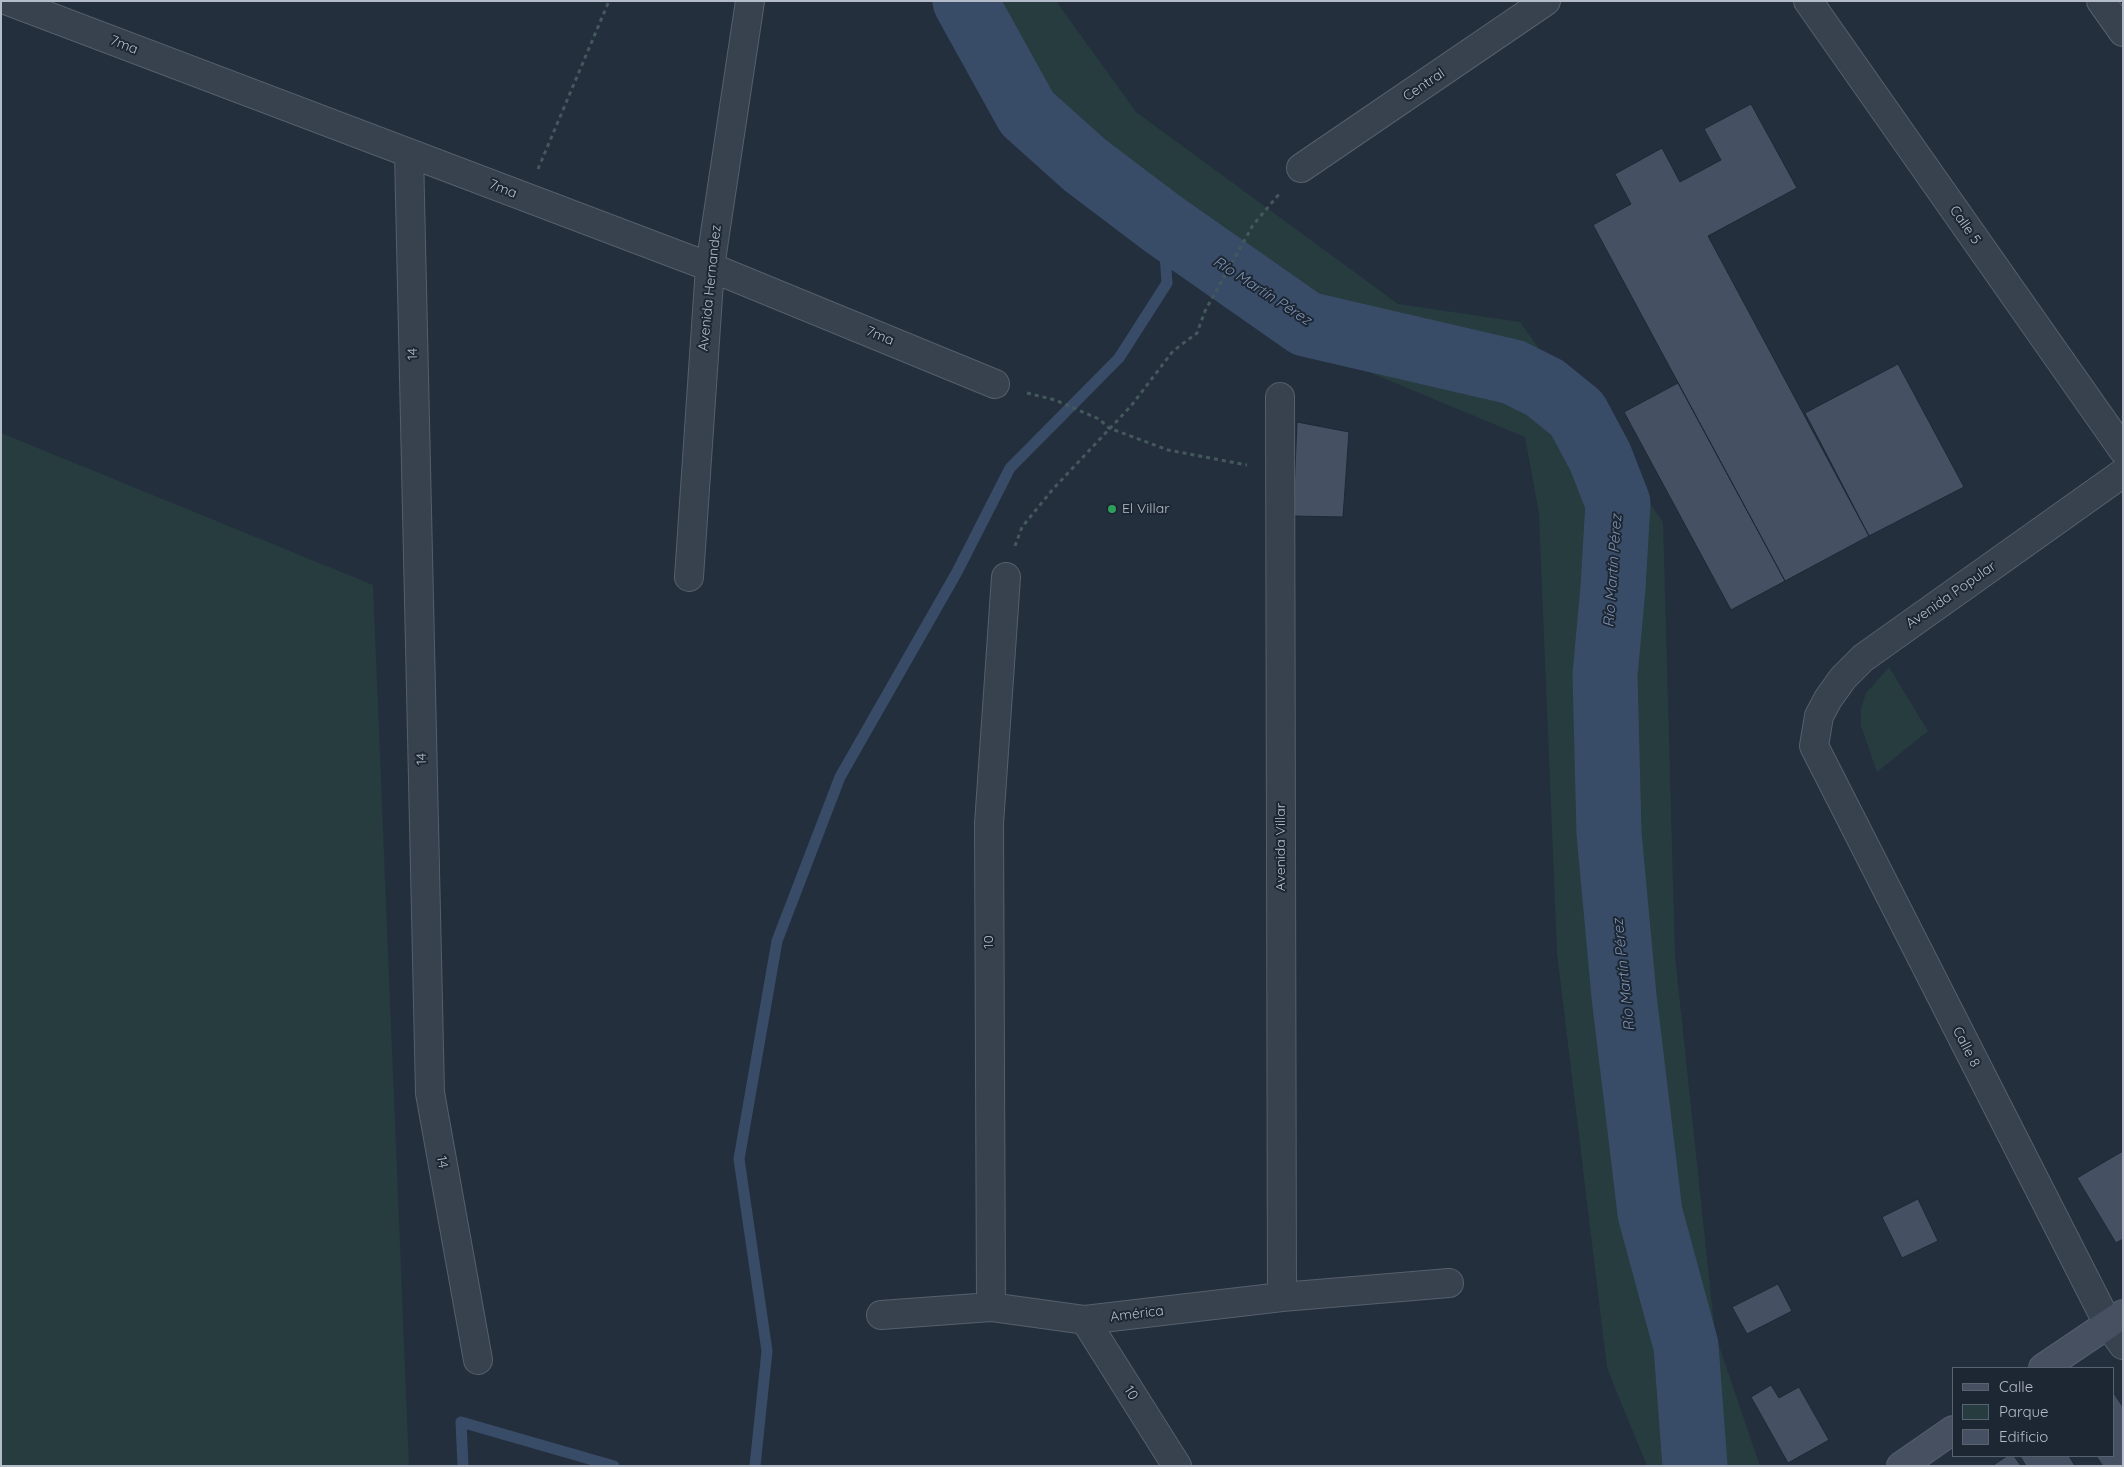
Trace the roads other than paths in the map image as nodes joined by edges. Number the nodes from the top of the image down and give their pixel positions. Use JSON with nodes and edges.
{"nodes":[{"id":1,"x":8,"y":1,"type":"edge"},
{"id":2,"x":750,"y":1,"type":"edge"},
{"id":3,"x":1546,"y":1,"type":"edge"},
{"id":4,"x":1808,"y":1,"type":"edge"},
{"id":5,"x":2101,"y":1,"type":"edge"},
{"id":6,"x":2123,"y":32,"type":"edge"},
{"id":7,"x":409,"y":153,"type":"junction"},
{"id":8,"x":1301,"y":168,"type":"road end"},
{"id":9,"x":710,"y":267,"type":"junction"},
{"id":10,"x":995,"y":384,"type":"dead end"},
{"id":11,"x":1280,"y":397,"type":"dead end"},
{"id":12,"x":2123,"y":450,"type":"edge"},
{"id":13,"x":2123,"y":473,"type":"edge"},
{"id":14,"x":1006,"y":576,"type":"road end"},
{"id":15,"x":689,"y":577,"type":"dead end"},
{"id":16,"x":1814,"y":746,"type":"joint"},
{"id":17,"x":1449,"y":1283,"type":"dead end"},
{"id":18,"x":1282,"y":1298,"type":"junction"},
{"id":19,"x":991,"y":1307,"type":"junction"},
{"id":20,"x":881,"y":1315,"type":"dead end"},
{"id":21,"x":1086,"y":1320,"type":"junction"},
{"id":22,"x":2118,"y":1328,"type":"edge"},
{"id":23,"x":478,"y":1360,"type":"dead end"},
{"id":24,"x":2045,"y":1367,"type":"edge"},
{"id":25,"x":1952,"y":1431,"type":"edge"},
{"id":26,"x":1177,"y":1466,"type":"edge"},
{"id":27,"x":1901,"y":1466,"type":"edge"}],
"edges":[{"from":1,"to":7,"type":"street","name":"7ma"},
{"from":2,"to":9,"type":"street","name":"Avenida Hernandez"},
{"from":3,"to":8,"type":"street","name":"Central"},
{"from":4,"to":12,"type":"street","name":"Calle 5"},
{"from":5,"to":6,"type":"street"},
{"from":7,"to":9,"type":"street","name":"7ma"},
{"from":7,"to":23,"type":"street","name":"14"},
{"from":9,"to":10,"type":"street","name":"7ma"},
{"from":9,"to":15,"type":"street","name":"Avenida Hernandez"},
{"from":11,"to":18,"type":"street","name":"Avenida Villar"},
{"from":13,"to":16,"type":"street","name":"Avenida Popular"},
{"from":14,"to":19,"type":"street","name":"10"},
{"from":16,"to":22,"type":"street","name":"Calle 8"},
{"from":17,"to":18,"type":"street","name":"América"},
{"from":18,"to":21,"type":"street","name":"América"},
{"from":19,"to":20,"type":"street","name":"América"},
{"from":19,"to":21,"type":"street","name":"América"},
{"from":21,"to":26,"type":"street","name":"10"},
{"from":22,"to":24,"type":"main road"},
{"from":25,"to":27,"type":"main road"}]}
